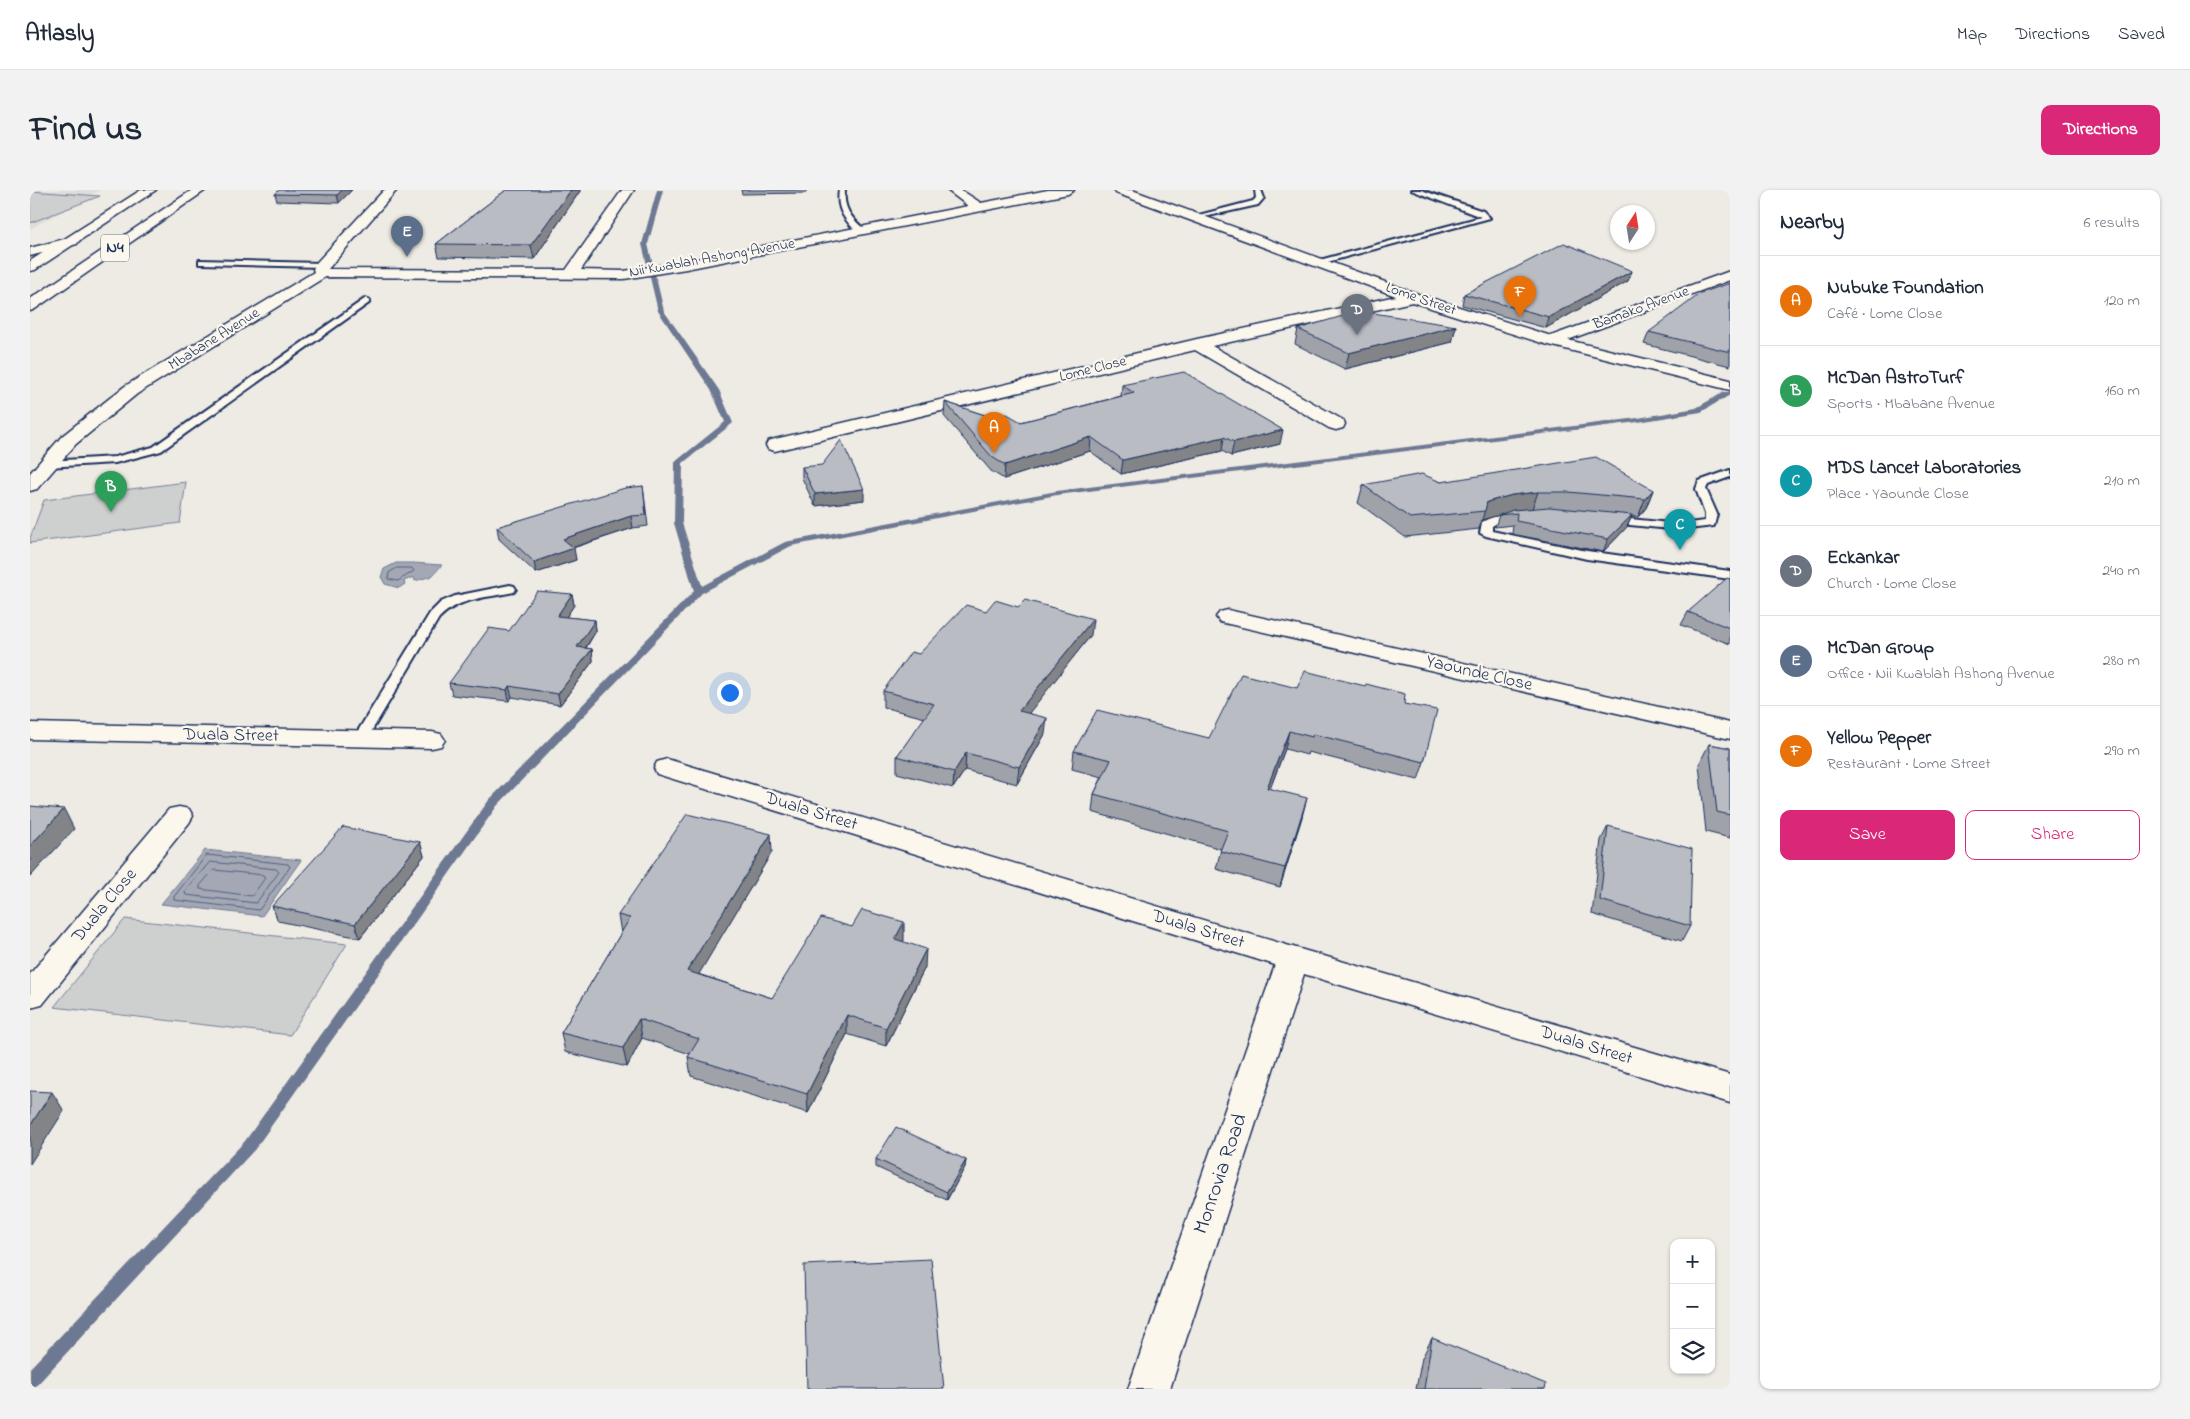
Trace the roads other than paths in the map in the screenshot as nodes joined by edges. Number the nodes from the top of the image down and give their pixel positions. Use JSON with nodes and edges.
{"nodes":[{"id":1,"x":150,"y":190,"type":"edge"},
{"id":2,"x":200,"y":190,"type":"edge"},
{"id":3,"x":391,"y":190,"type":"edge"},
{"id":4,"x":628,"y":190,"type":"edge"},
{"id":5,"x":842,"y":190,"type":"edge"},
{"id":6,"x":952,"y":190,"type":"edge"},
{"id":7,"x":1068,"y":190,"type":"edge"},
{"id":8,"x":1120,"y":190,"type":"edge"},
{"id":9,"x":1258,"y":190,"type":"edge"},
{"id":10,"x":1414,"y":190,"type":"edge"},
{"id":11,"x":978,"y":207,"type":"junction"},
{"id":12,"x":1195,"y":217,"type":"junction"},
{"id":13,"x":860,"y":230,"type":"junction"},
{"id":14,"x":72,"y":241,"type":"junction"},
{"id":15,"x":30,"y":252,"type":"edge"},
{"id":16,"x":202,"y":262,"type":"dead end"},
{"id":17,"x":1319,"y":263,"type":"junction"},
{"id":18,"x":30,"y":267,"type":"edge"},
{"id":19,"x":322,"y":269,"type":"junction"},
{"id":20,"x":572,"y":274,"type":"junction"},
{"id":21,"x":1730,"y":275,"type":"edge"},
{"id":22,"x":1412,"y":297,"type":"junction"},
{"id":23,"x":366,"y":301,"type":"dead end"},
{"id":24,"x":30,"y":306,"type":"edge"},
{"id":25,"x":1551,"y":341,"type":"junction"},
{"id":26,"x":1197,"y":344,"type":"junction"},
{"id":27,"x":1730,"y":385,"type":"edge"},
{"id":28,"x":1336,"y":424,"type":"dead end"},
{"id":29,"x":775,"y":445,"type":"dead end"},
{"id":30,"x":47,"y":464,"type":"junction"},
{"id":31,"x":1730,"y":473,"type":"edge"},
{"id":32,"x":31,"y":482,"type":"edge"},
{"id":33,"x":1528,"y":515,"type":"edge"},
{"id":34,"x":1595,"y":518,"type":"edge"},
{"id":35,"x":1730,"y":575,"type":"edge"},
{"id":36,"x":510,"y":589,"type":"dead end"},
{"id":37,"x":1228,"y":617,"type":"dead end"},
{"id":38,"x":30,"y":730,"type":"edge"},
{"id":39,"x":1730,"y":731,"type":"edge"},
{"id":40,"x":360,"y":739,"type":"junction"},
{"id":41,"x":432,"y":740,"type":"dead end"},
{"id":42,"x":667,"y":768,"type":"dead end"},
{"id":43,"x":179,"y":816,"type":"dead end"},
{"id":44,"x":1293,"y":959,"type":"junction"},
{"id":45,"x":30,"y":996,"type":"edge"},
{"id":46,"x":1730,"y":1088,"type":"edge"},
{"id":47,"x":1149,"y":1389,"type":"edge"}],
"edges":[{"from":1,"to":14,"type":"main road","number":"N4"},
{"from":2,"to":24,"type":"main road","number":"N4"},
{"from":3,"to":19,"type":"main road","name":"Mbabane Avenue"},
{"from":4,"to":20,"type":"main road"},
{"from":5,"to":13,"type":"lane"},
{"from":6,"to":11,"type":"main road"},
{"from":7,"to":11,"type":"main road","name":"Nii Kwablah Ashong Avenue"},
{"from":8,"to":12,"type":"main road","name":"Lome Street"},
{"from":9,"to":12,"type":"lane"},
{"from":10,"to":17,"type":"lane"},
{"from":11,"to":13,"type":"main road","name":"Nii Kwablah Ashong Avenue"},
{"from":12,"to":17,"type":"main road","name":"Lome Street"},
{"from":13,"to":20,"type":"main road","name":"Nii Kwablah Ashong Avenue"},
{"from":14,"to":15,"type":"main road"},
{"from":14,"to":18,"type":"main road","number":"N4"},
{"from":16,"to":19,"type":"lane"},
{"from":17,"to":22,"type":"main road","name":"Lome Street"},
{"from":19,"to":20,"type":"main road","name":"Nii Kwablah Ashong Avenue"},
{"from":19,"to":30,"type":"main road","name":"Mbabane Avenue"},
{"from":21,"to":25,"type":"main road","name":"Bamako Avenue"},
{"from":22,"to":25,"type":"main road","name":"Lome Street"},
{"from":22,"to":26,"type":"main road","name":"Lome Close"},
{"from":23,"to":30,"type":"lane"},
{"from":25,"to":27,"type":"main road","name":"Lome Street"},
{"from":26,"to":28,"type":"main road"},
{"from":26,"to":29,"type":"main road","name":"Lome Close"},
{"from":30,"to":32,"type":"main road","name":"Mbabane Avenue"},
{"from":31,"to":34,"type":"lane"},
{"from":33,"to":35,"type":"lane"},
{"from":36,"to":40,"type":"lane"},
{"from":37,"to":39,"type":"main road","name":"Yaounde Close"},
{"from":38,"to":40,"type":"main road","name":"Duala Street"},
{"from":40,"to":41,"type":"main road","name":"Duala Street"},
{"from":42,"to":44,"type":"main road","name":"Duala Street"},
{"from":43,"to":45,"type":"main road","name":"Duala Close"},
{"from":44,"to":46,"type":"main road","name":"Duala Street"},
{"from":44,"to":47,"type":"main road","name":"Monrovia Road"}]}
